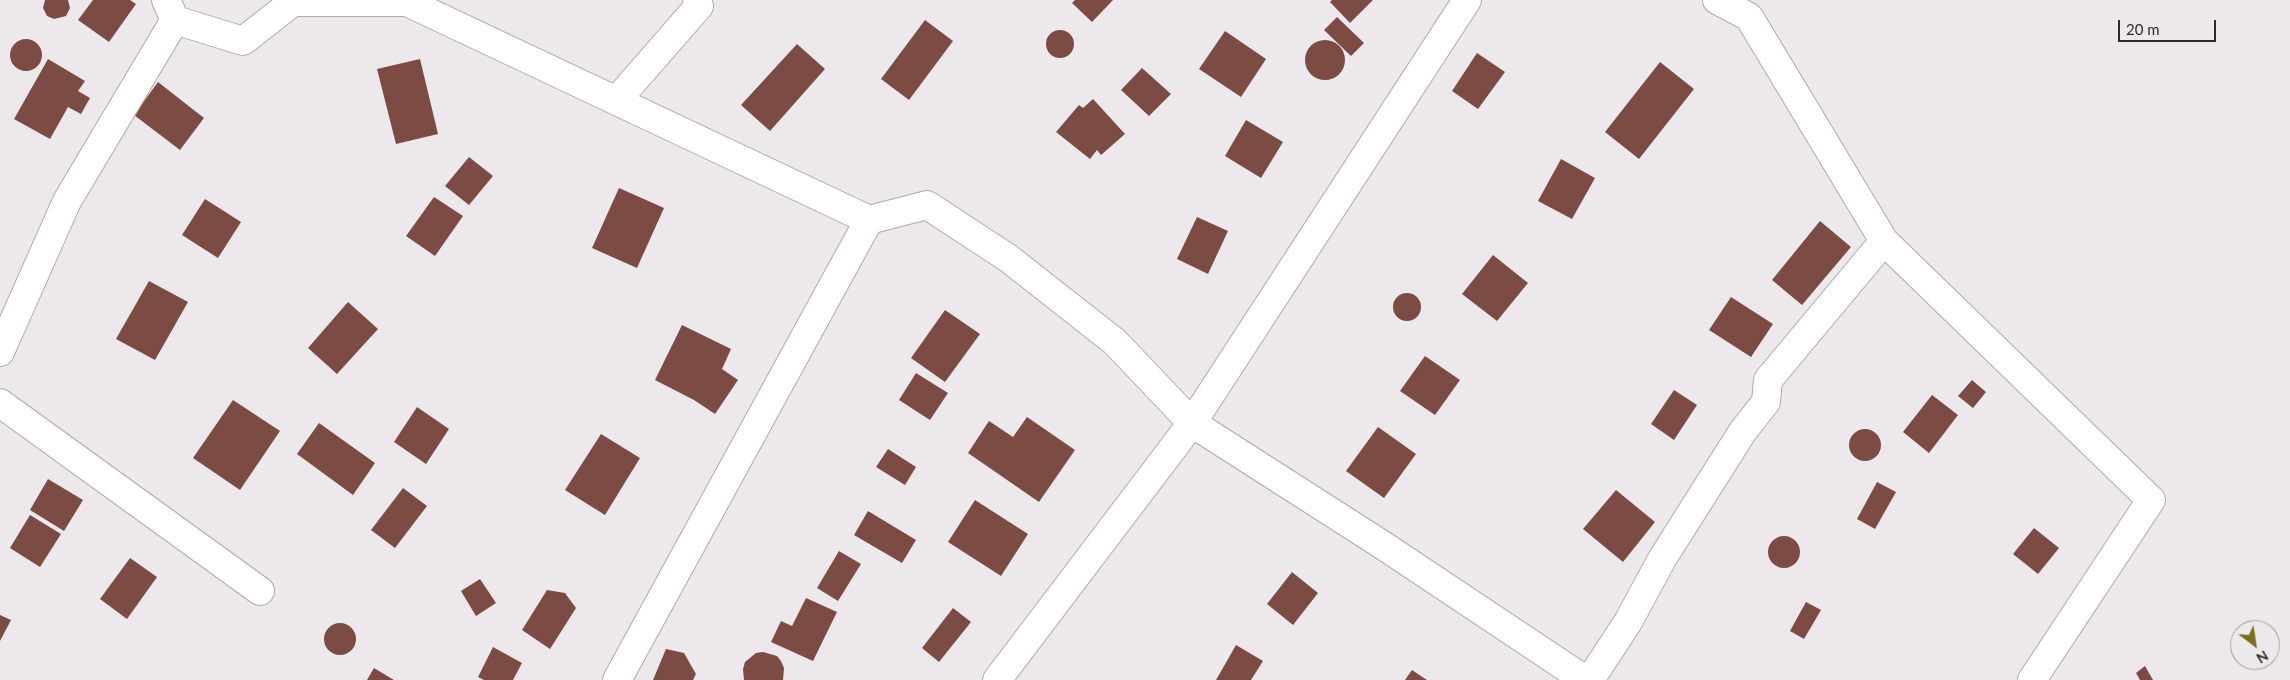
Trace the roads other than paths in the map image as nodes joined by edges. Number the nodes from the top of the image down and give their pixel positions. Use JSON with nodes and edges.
{"nodes":[{"id":1,"x":697,"y":0,"type":"edge"},
{"id":2,"x":1468,"y":0,"type":"edge"},
{"id":3,"x":1717,"y":0,"type":"edge"},
{"id":4,"x":170,"y":10,"type":"edge"},
{"id":5,"x":617,"y":100,"type":"junction"},
{"id":6,"x":868,"y":220,"type":"junction"},
{"id":7,"x":1884,"y":241,"type":"junction"},
{"id":8,"x":0,"y":352,"type":"edge"},
{"id":9,"x":0,"y":404,"type":"edge"},
{"id":10,"x":1192,"y":423,"type":"junction"},
{"id":11,"x":260,"y":591,"type":"dead end"},
{"id":12,"x":617,"y":680,"type":"edge"},
{"id":13,"x":997,"y":680,"type":"edge"},
{"id":14,"x":1585,"y":680,"type":"edge"},
{"id":15,"x":1590,"y":680,"type":"edge"},
{"id":16,"x":2032,"y":680,"type":"edge"}],
"edges":[{"from":1,"to":5,"type":"street"},
{"from":2,"to":10,"type":"street"},
{"from":3,"to":7,"type":"street"},
{"from":4,"to":5,"type":"street"},
{"from":4,"to":8,"type":"street"},
{"from":5,"to":6,"type":"street"},
{"from":6,"to":10,"type":"street"},
{"from":6,"to":12,"type":"street"},
{"from":7,"to":15,"type":"street"},
{"from":7,"to":16,"type":"street"},
{"from":9,"to":11,"type":"street"},
{"from":10,"to":13,"type":"street"},
{"from":10,"to":14,"type":"street"}]}
